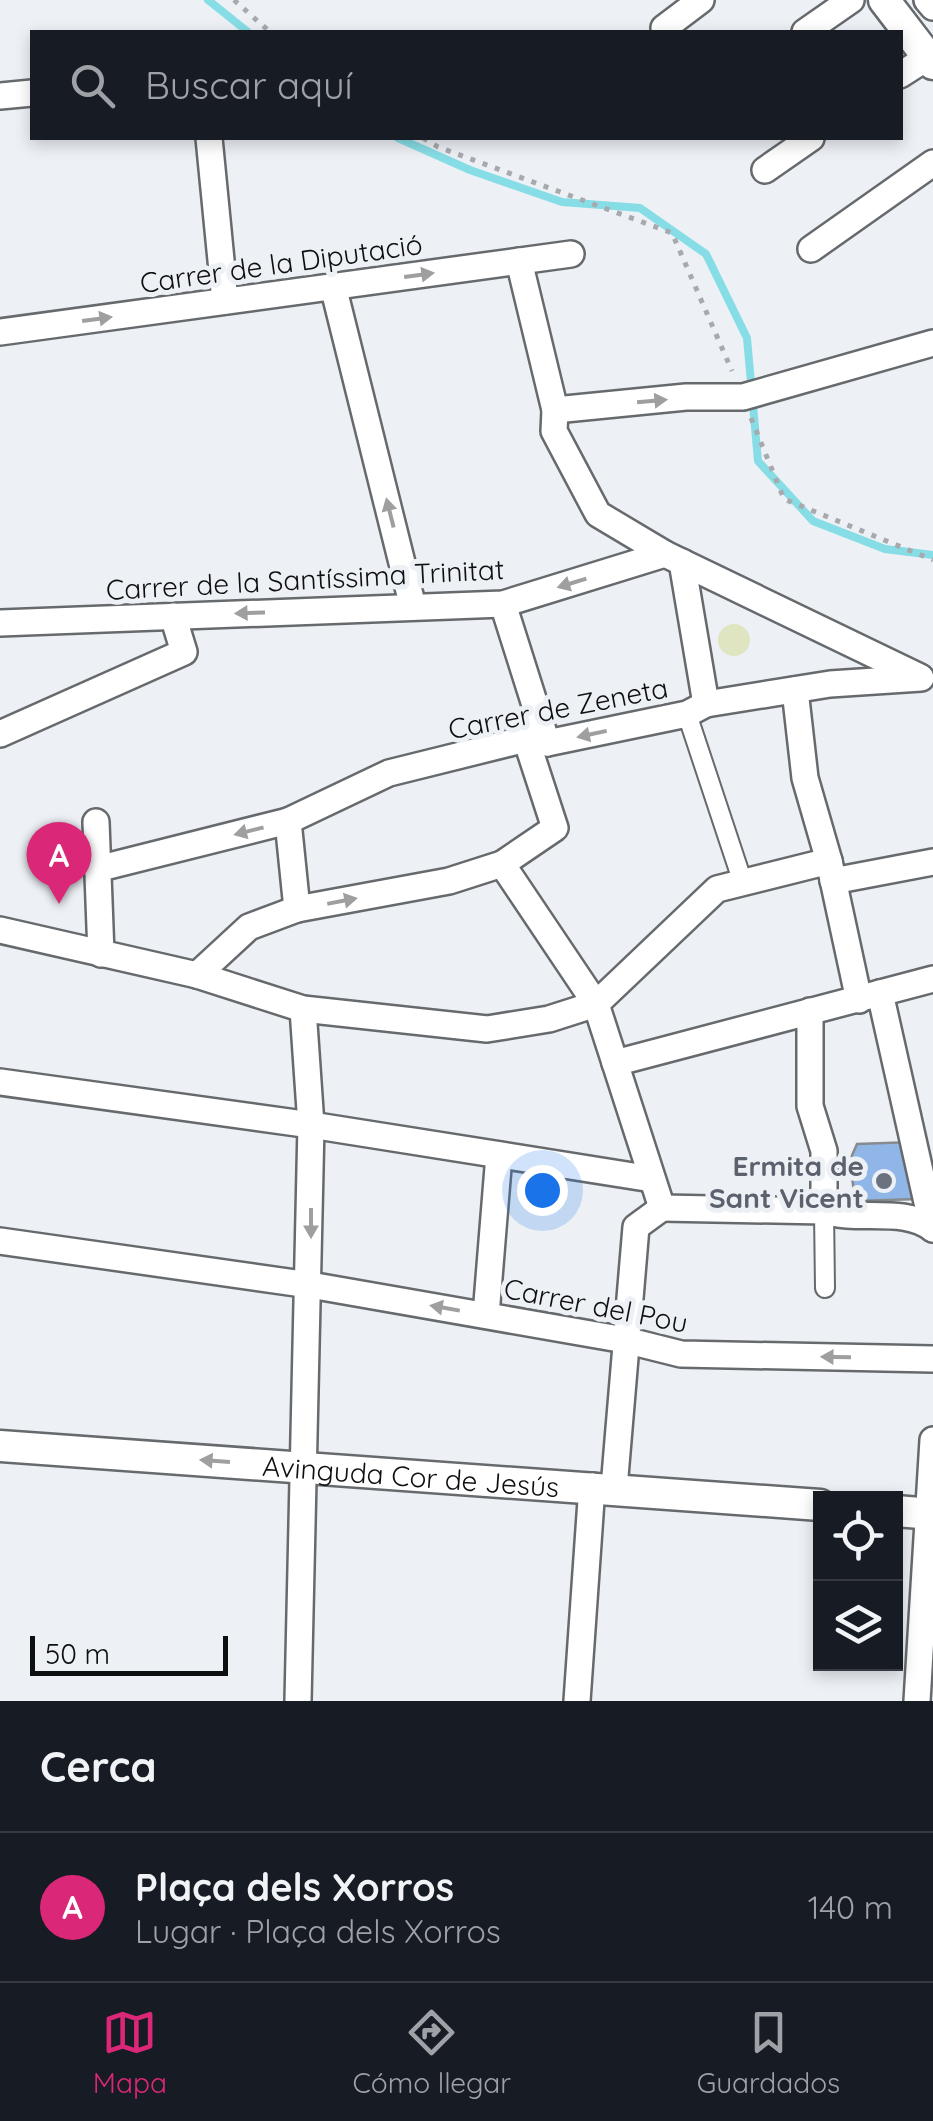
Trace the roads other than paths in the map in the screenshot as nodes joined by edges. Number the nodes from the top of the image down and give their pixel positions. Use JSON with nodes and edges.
{"nodes":[{"id":1,"x":701,"y":0,"type":"edge"},
{"id":2,"x":850,"y":0,"type":"edge"},
{"id":3,"x":884,"y":0,"type":"edge"},
{"id":4,"x":927,"y":0,"type":"edge"},
{"id":5,"x":933,"y":7,"type":"edge"},
{"id":6,"x":664,"y":28,"type":"dead end"},
{"id":7,"x":808,"y":30,"type":"edge"},
{"id":8,"x":930,"y":60,"type":"edge"},
{"id":9,"x":903,"y":74,"type":"edge"},
{"id":10,"x":30,"y":93,"type":"edge"},
{"id":11,"x":0,"y":96,"type":"edge"},
{"id":12,"x":209,"y":140,"type":"edge"},
{"id":13,"x":808,"y":140,"type":"edge"},
{"id":14,"x":933,"y":164,"type":"edge"},
{"id":15,"x":764,"y":170,"type":"dead end"},
{"id":16,"x":811,"y":249,"type":"dead end"},
{"id":17,"x":571,"y":254,"type":"dead end"},
{"id":18,"x":519,"y":261,"type":"junction"},
{"id":19,"x":334,"y":286,"type":"junction"},
{"id":20,"x":225,"y":301,"type":"junction"},
{"id":21,"x":0,"y":332,"type":"edge"},
{"id":22,"x":933,"y":343,"type":"edge"},
{"id":23,"x":555,"y":410,"type":"junction"},
{"id":24,"x":674,"y":558,"type":"junction"},
{"id":25,"x":503,"y":604,"type":"junction"},
{"id":26,"x":413,"y":608,"type":"junction"},
{"id":27,"x":173,"y":616,"type":"junction"},
{"id":28,"x":0,"y":622,"type":"edge"},
{"id":29,"x":927,"y":681,"type":"edge"},
{"id":30,"x":795,"y":690,"type":"junction"},
{"id":31,"x":697,"y":709,"type":"junction"},
{"id":32,"x":0,"y":734,"type":"edge"},
{"id":33,"x":536,"y":741,"type":"junction"},
{"id":34,"x":288,"y":821,"type":"junction"},
{"id":35,"x":96,"y":822,"type":"dead end"},
{"id":36,"x":933,"y":862,"type":"edge"},
{"id":37,"x":502,"y":864,"type":"junction"},
{"id":38,"x":98,"y":869,"type":"junction"},
{"id":39,"x":831,"y":871,"type":"junction"},
{"id":40,"x":742,"y":883,"type":"junction"},
{"id":41,"x":298,"y":910,"type":"junction"},
{"id":42,"x":0,"y":930,"type":"edge"},
{"id":43,"x":112,"y":956,"type":"junction"},
{"id":44,"x":197,"y":974,"type":"junction"},
{"id":45,"x":933,"y":979,"type":"edge"},
{"id":46,"x":870,"y":997,"type":"junction"},
{"id":47,"x":596,"y":1004,"type":"junction"},
{"id":48,"x":303,"y":1009,"type":"junction"},
{"id":49,"x":810,"y":1012,"type":"junction"},
{"id":50,"x":615,"y":1063,"type":"junction"},
{"id":51,"x":0,"y":1082,"type":"edge"},
{"id":52,"x":921,"y":1121,"type":"edge"},
{"id":53,"x":312,"y":1125,"type":"junction"},
{"id":54,"x":499,"y":1155,"type":"junction"},
{"id":55,"x":652,"y":1178,"type":"junction"},
{"id":56,"x":662,"y":1208,"type":"junction"},
{"id":57,"x":824,"y":1210,"type":"junction"},
{"id":58,"x":933,"y":1229,"type":"edge"},
{"id":59,"x":0,"y":1241,"type":"edge"},
{"id":60,"x":310,"y":1285,"type":"junction"},
{"id":61,"x":824,"y":1288,"type":"dead end"},
{"id":62,"x":486,"y":1315,"type":"junction"},
{"id":63,"x":625,"y":1340,"type":"junction"},
{"id":64,"x":933,"y":1359,"type":"edge"},
{"id":65,"x":933,"y":1440,"type":"edge"},
{"id":66,"x":0,"y":1446,"type":"edge"},
{"id":67,"x":304,"y":1468,"type":"junction"},
{"id":68,"x":603,"y":1487,"type":"junction"},
{"id":69,"x":813,"y":1504,"type":"edge"},
{"id":70,"x":903,"y":1512,"type":"edge"},
{"id":71,"x":931,"y":1514,"type":"edge"},
{"id":72,"x":298,"y":1701,"type":"edge"},
{"id":73,"x":576,"y":1701,"type":"edge"},
{"id":74,"x":917,"y":1701,"type":"edge"}],
"edges":[{"from":1,"to":6,"type":"street"},
{"from":2,"to":7,"type":"street"},
{"from":3,"to":8,"type":"street"},
{"from":4,"to":5,"type":"street"},
{"from":8,"to":9,"type":"street"},
{"from":10,"to":11,"type":"street"},
{"from":12,"to":20,"type":"street"},
{"from":13,"to":15,"type":"street"},
{"from":14,"to":16,"type":"street"},
{"from":17,"to":18,"type":"street","name":"Carrer de la Diputació"},
{"from":19,"to":18,"type":"street","name":"Carrer de la Diputació","one_way":true},
{"from":18,"to":23,"type":"street"},
{"from":19,"to":20,"type":"street","name":"Carrer de la Diputació"},
{"from":26,"to":19,"type":"street","one_way":true},
{"from":21,"to":20,"type":"street","name":"Carrer de la Diputació","one_way":true},
{"from":23,"to":22,"type":"street","one_way":true},
{"from":23,"to":24,"type":"street"},
{"from":24,"to":25,"type":"street","name":"Carrer de la Santíssima Trinitat","one_way":true},
{"from":24,"to":29,"type":"street"},
{"from":24,"to":31,"type":"street"},
{"from":25,"to":26,"type":"street","name":"Carrer de la Santíssima Trinitat"},
{"from":25,"to":33,"type":"street"},
{"from":26,"to":27,"type":"street","name":"Carrer de la Santíssima Trinitat","one_way":true},
{"from":27,"to":28,"type":"street","name":"Carrer de la Santíssima Trinitat"},
{"from":27,"to":32,"type":"street"},
{"from":29,"to":30,"type":"street","name":"Carrer de Zeneta"},
{"from":30,"to":31,"type":"street","name":"Carrer de Zeneta"},
{"from":30,"to":39,"type":"street"},
{"from":31,"to":33,"type":"street","name":"Carrer de Zeneta","one_way":true},
{"from":31,"to":40,"type":"street"},
{"from":33,"to":34,"type":"street","name":"Carrer de Zeneta"},
{"from":33,"to":37,"type":"street"},
{"from":34,"to":38,"type":"street","name":"Carrer de Zeneta","one_way":true},
{"from":34,"to":41,"type":"street"},
{"from":35,"to":38,"type":"street"},
{"from":36,"to":39,"type":"street"},
{"from":41,"to":37,"type":"street","one_way":true},
{"from":37,"to":47,"type":"street"},
{"from":38,"to":43,"type":"street"},
{"from":39,"to":40,"type":"street"},
{"from":39,"to":46,"type":"street"},
{"from":40,"to":47,"type":"street"},
{"from":41,"to":44,"type":"street"},
{"from":42,"to":43,"type":"street"},
{"from":43,"to":44,"type":"street"},
{"from":44,"to":48,"type":"street"},
{"from":45,"to":46,"type":"street"},
{"from":46,"to":49,"type":"street"},
{"from":46,"to":52,"type":"street"},
{"from":47,"to":48,"type":"street"},
{"from":47,"to":50,"type":"street"},
{"from":48,"to":53,"type":"street"},
{"from":49,"to":50,"type":"street"},
{"from":49,"to":57,"type":"street"},
{"from":50,"to":55,"type":"street"},
{"from":51,"to":53,"type":"street"},
{"from":52,"to":58,"type":"street"},
{"from":53,"to":54,"type":"street"},
{"from":53,"to":60,"type":"street","one_way":true},
{"from":54,"to":55,"type":"street"},
{"from":54,"to":62,"type":"street"},
{"from":55,"to":56,"type":"street"},
{"from":56,"to":57,"type":"street"},
{"from":56,"to":63,"type":"street"},
{"from":57,"to":58,"type":"street"},
{"from":57,"to":61,"type":"street"},
{"from":59,"to":60,"type":"street","name":"Carrer del Pou"},
{"from":62,"to":60,"type":"street","name":"Carrer del Pou","one_way":true},
{"from":60,"to":67,"type":"street"},
{"from":62,"to":63,"type":"street","name":"Carrer del Pou"},
{"from":64,"to":63,"type":"street","name":"Carrer del Pou","one_way":true},
{"from":63,"to":68,"type":"street"},
{"from":65,"to":71,"type":"street"},
{"from":67,"to":66,"type":"street","name":"Avinguda Cor de Jesús","one_way":true},
{"from":67,"to":68,"type":"street","name":"Avinguda Cor de Jesús"},
{"from":67,"to":72,"type":"street"},
{"from":68,"to":69,"type":"street","name":"Avinguda Cor de Jesús"},
{"from":68,"to":73,"type":"street"},
{"from":70,"to":71,"type":"street"},
{"from":71,"to":74,"type":"street"}]}
